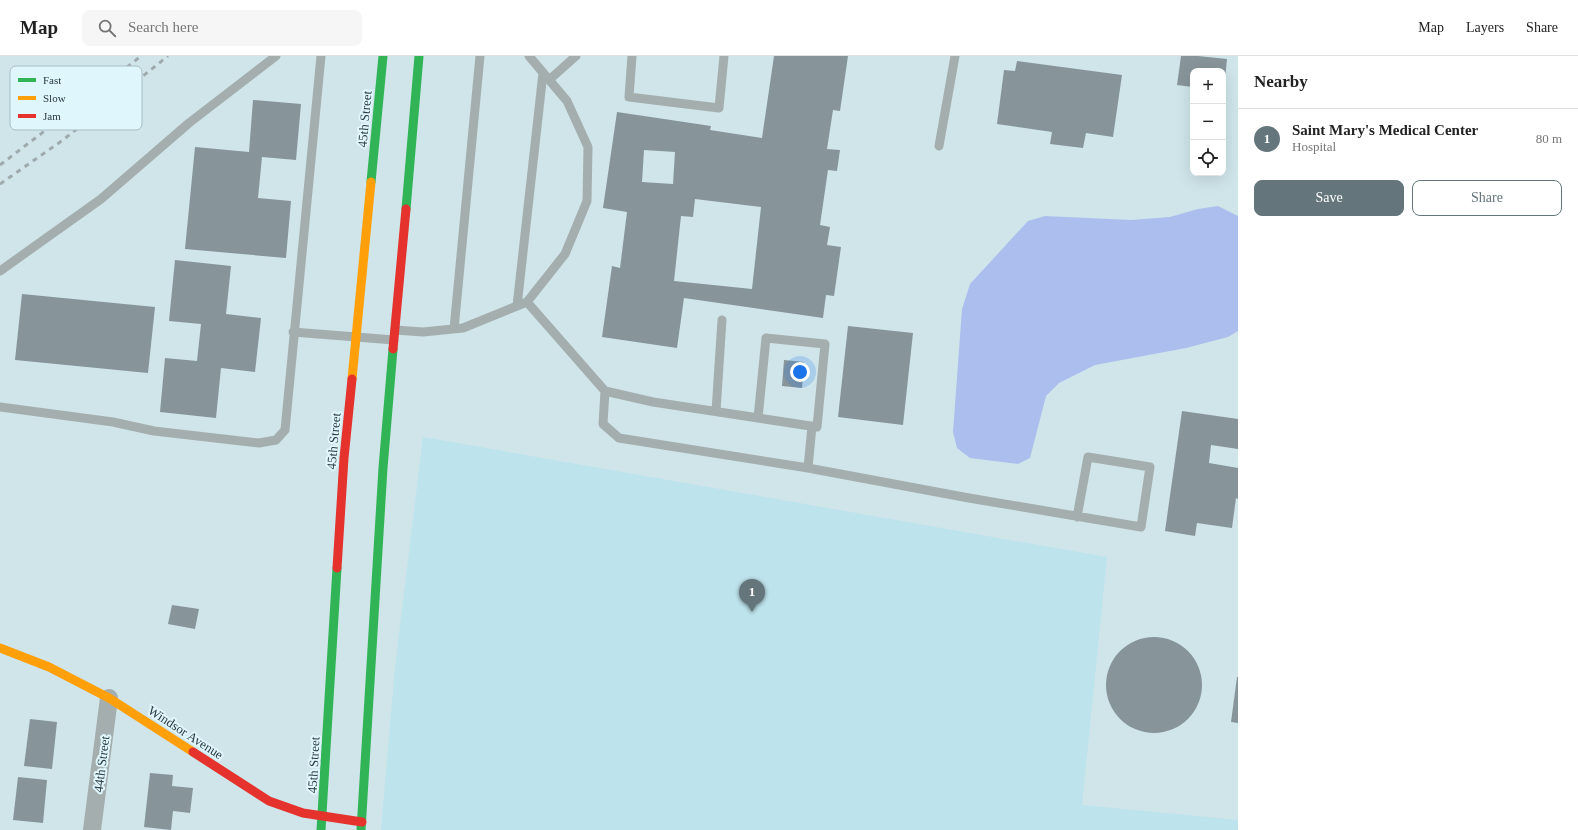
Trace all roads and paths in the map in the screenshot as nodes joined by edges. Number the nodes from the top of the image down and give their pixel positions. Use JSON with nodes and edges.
{"nodes":[{"id":1,"x":276,"y":56,"type":"edge"},
{"id":2,"x":321,"y":56,"type":"edge"},
{"id":3,"x":383,"y":56,"type":"edge"},
{"id":4,"x":419,"y":56,"type":"edge"},
{"id":5,"x":480,"y":56,"type":"edge"},
{"id":6,"x":529,"y":56,"type":"edge"},
{"id":7,"x":576,"y":56,"type":"edge"},
{"id":8,"x":632,"y":56,"type":"edge"},
{"id":9,"x":724,"y":56,"type":"edge"},
{"id":10,"x":955,"y":56,"type":"edge"},
{"id":11,"x":543,"y":73,"type":"junction"},
{"id":12,"x":550,"y":80,"type":"junction"},
{"id":13,"x":939,"y":146,"type":"dead end"},
{"id":14,"x":0,"y":271,"type":"edge"},
{"id":15,"x":527,"y":302,"type":"junction"},
{"id":16,"x":517,"y":306,"type":"junction"},
{"id":17,"x":722,"y":320,"type":"dead end"},
{"id":18,"x":454,"y":329,"type":"junction"},
{"id":19,"x":395,"y":330,"type":"junction"},
{"id":20,"x":294,"y":332,"type":"junction"},
{"id":21,"x":356,"y":337,"type":"junction"},
{"id":22,"x":394,"y":340,"type":"junction"},
{"id":23,"x":605,"y":391,"type":"junction"},
{"id":24,"x":0,"y":407,"type":"edge"},
{"id":25,"x":716,"y":411,"type":"junction"},
{"id":26,"x":758,"y":418,"type":"junction"},
{"id":27,"x":812,"y":426,"type":"junction"},
{"id":28,"x":808,"y":468,"type":"junction"},
{"id":29,"x":1077,"y":517,"type":"junction"},
{"id":30,"x":0,"y":648,"type":"edge"},
{"id":31,"x":109,"y":698,"type":"junction"},
{"id":32,"x":323,"y":818,"type":"junction"},
{"id":33,"x":361,"y":826,"type":"edge"},
{"id":34,"x":92,"y":830,"type":"edge"},
{"id":35,"x":322,"y":830,"type":"edge"}],
"edges":[{"from":1,"to":14,"type":"lane"},
{"from":2,"to":20,"type":"lane"},
{"from":3,"to":21,"type":"main road","name":"45th Street"},
{"from":4,"to":19,"type":"main road"},
{"from":5,"to":18,"type":"lane"},
{"from":6,"to":11,"type":"lane"},
{"from":7,"to":12,"type":"lane"},
{"from":8,"to":9,"type":"lane"},
{"from":10,"to":13,"type":"lane"},
{"from":11,"to":12,"type":"lane"},
{"from":11,"to":16,"type":"lane"},
{"from":12,"to":15,"type":"lane"},
{"from":15,"to":16,"type":"lane"},
{"from":15,"to":23,"type":"lane"},
{"from":16,"to":18,"type":"lane"},
{"from":17,"to":25,"type":"lane"},
{"from":18,"to":19,"type":"lane"},
{"from":19,"to":22,"type":"main road"},
{"from":20,"to":21,"type":"lane"},
{"from":20,"to":24,"type":"lane"},
{"from":21,"to":22,"type":"lane"},
{"from":21,"to":32,"type":"main road","name":"45th Street"},
{"from":22,"to":33,"type":"main road"},
{"from":23,"to":25,"type":"lane"},
{"from":23,"to":28,"type":"lane"},
{"from":25,"to":26,"type":"lane"},
{"from":26,"to":27,"type":"lane"},
{"from":26,"to":27,"type":"lane"},
{"from":27,"to":28,"type":"lane"},
{"from":28,"to":29,"type":"lane"},
{"from":29,"to":29,"type":"lane"},
{"from":30,"to":31,"type":"main road","name":"Windsor Avenue"},
{"from":31,"to":32,"type":"main road","name":"Windsor Avenue"},
{"from":31,"to":34,"type":"street","name":"44th Street"},
{"from":32,"to":33,"type":"main road","name":"Windsor Avenue"},
{"from":32,"to":35,"type":"main road","name":"45th Street"}]}
